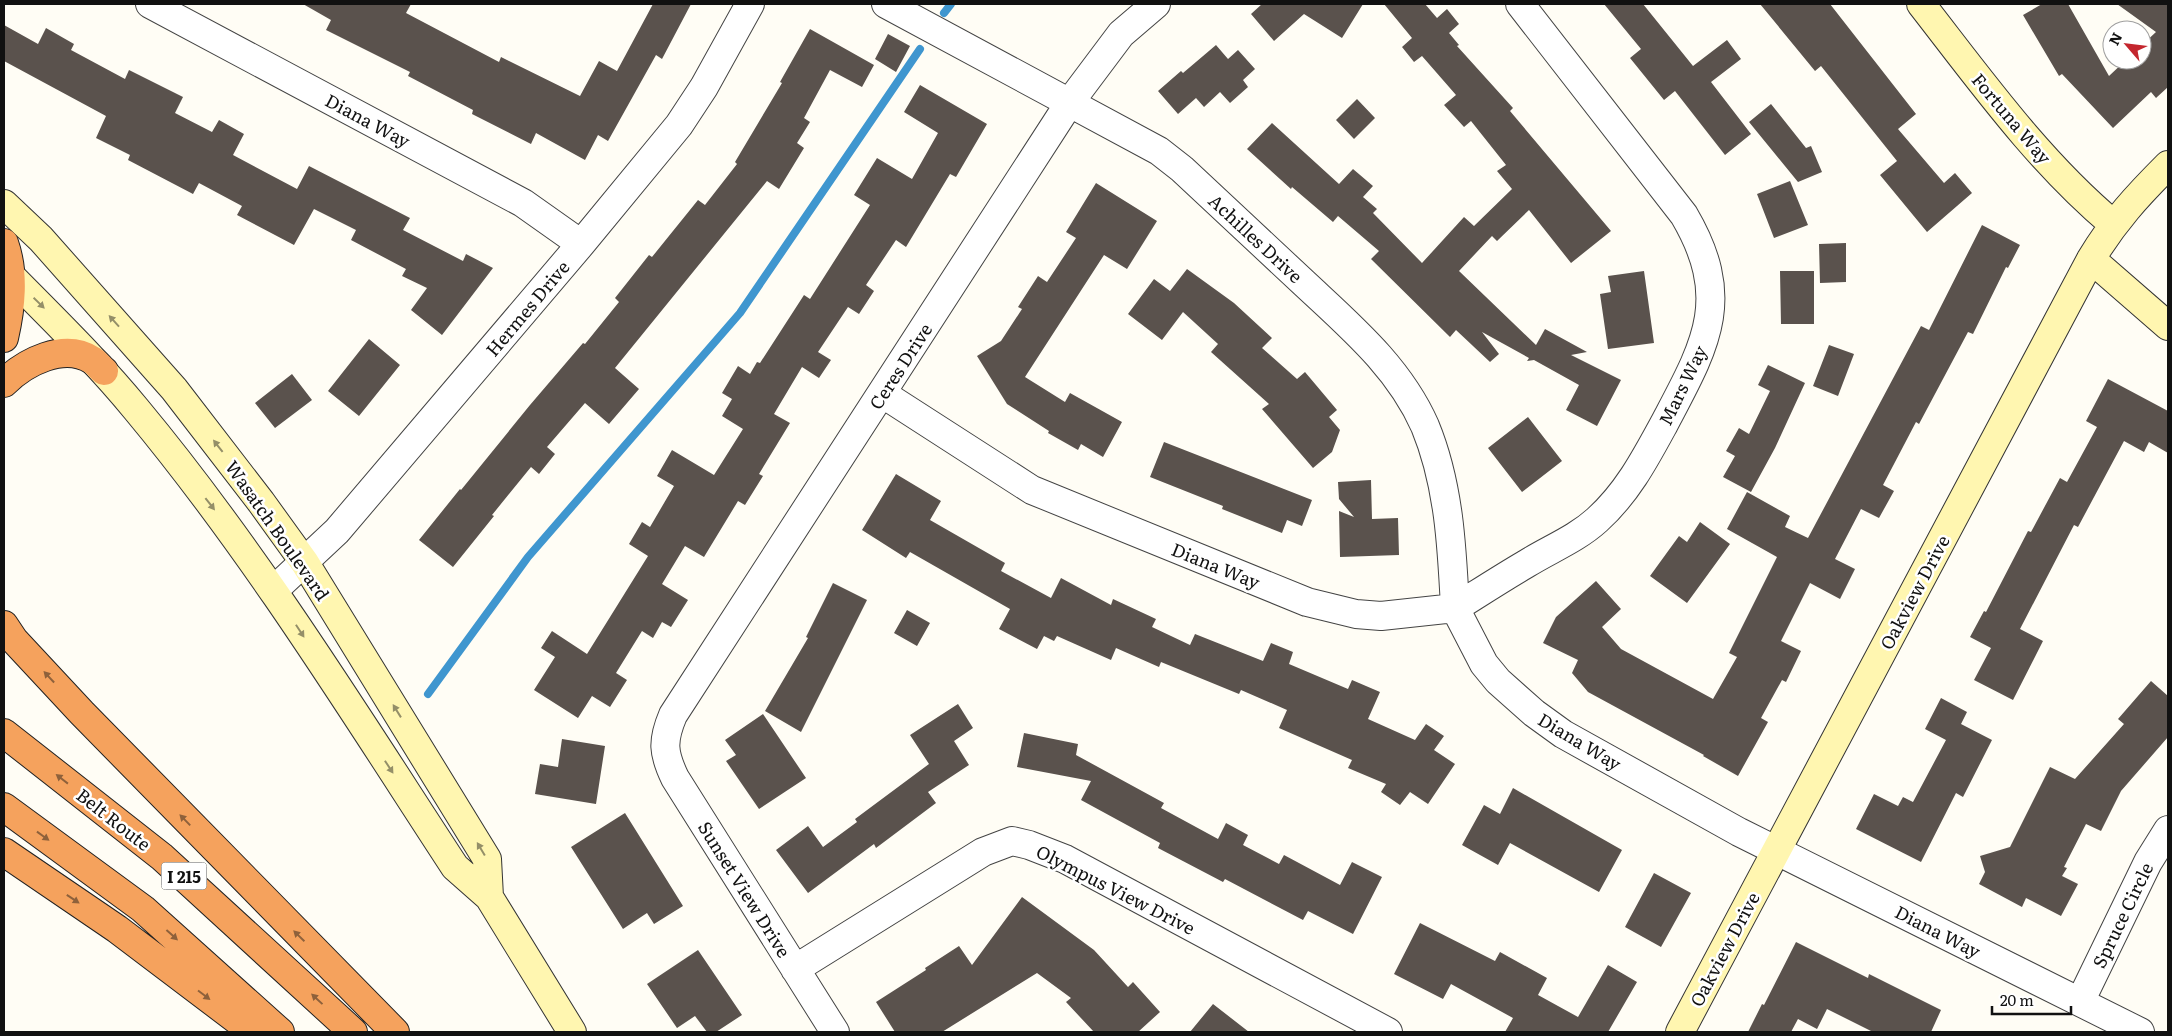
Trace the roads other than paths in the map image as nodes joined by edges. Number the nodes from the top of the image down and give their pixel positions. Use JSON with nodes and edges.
{"nodes":[{"id":1,"x":150,"y":4,"type":"edge"},
{"id":2,"x":750,"y":4,"type":"edge"},
{"id":3,"x":886,"y":4,"type":"edge"},
{"id":4,"x":1156,"y":4,"type":"edge"},
{"id":5,"x":1520,"y":4,"type":"edge"},
{"id":6,"x":1921,"y":4,"type":"edge"},
{"id":7,"x":1070,"y":102,"type":"junction"},
{"id":8,"x":2168,"y":165,"type":"edge"},
{"id":9,"x":4,"y":204,"type":"edge"},
{"id":10,"x":2112,"y":224,"type":"junction"},
{"id":11,"x":4,"y":243,"type":"edge"},
{"id":12,"x":581,"y":244,"type":"junction"},
{"id":13,"x":2091,"y":259,"type":"junction"},
{"id":14,"x":7,"y":272,"type":"edge"},
{"id":15,"x":2168,"y":326,"type":"edge"},
{"id":16,"x":4,"y":338,"type":"edge"},
{"id":17,"x":104,"y":371,"type":"junction"},
{"id":18,"x":4,"y":383,"type":"edge"},
{"id":19,"x":883,"y":394,"type":"junction"},
{"id":20,"x":305,"y":563,"type":"junction"},
{"id":21,"x":274,"y":590,"type":"junction"},
{"id":22,"x":1455,"y":608,"type":"junction"},
{"id":23,"x":4,"y":625,"type":"edge"},
{"id":24,"x":4,"y":733,"type":"edge"},
{"id":25,"x":664,"y":743,"type":"joint"},
{"id":26,"x":4,"y":807,"type":"edge"},
{"id":27,"x":2168,"y":830,"type":"edge"},
{"id":28,"x":1777,"y":851,"type":"junction"},
{"id":29,"x":4,"y":852,"type":"edge"},
{"id":30,"x":489,"y":896,"type":"junction"},
{"id":31,"x":795,"y":969,"type":"junction"},
{"id":32,"x":2080,"y":1002,"type":"junction"},
{"id":33,"x":1357,"y":1025,"type":"edge"},
{"id":34,"x":253,"y":1032,"type":"edge"},
{"id":35,"x":280,"y":1032,"type":"edge"},
{"id":36,"x":353,"y":1032,"type":"edge"},
{"id":37,"x":395,"y":1032,"type":"edge"},
{"id":38,"x":572,"y":1032,"type":"edge"},
{"id":39,"x":834,"y":1032,"type":"edge"},
{"id":40,"x":1388,"y":1032,"type":"edge"},
{"id":41,"x":1680,"y":1032,"type":"edge"},
{"id":42,"x":2140,"y":1032,"type":"edge"}],
"edges":[{"from":1,"to":12,"type":"street","name":"Diana Way"},
{"from":2,"to":12,"type":"street","name":"Hermes Drive"},
{"from":3,"to":7,"type":"street","name":"Achilles Drive"},
{"from":4,"to":7,"type":"street","name":"Ceres Drive"},
{"from":5,"to":22,"type":"street","name":"Mars Way"},
{"from":6,"to":10,"type":"main road","name":"Fortuna Way"},
{"from":7,"to":19,"type":"street","name":"Ceres Drive"},
{"from":7,"to":22,"type":"street","name":"Achilles Drive"},
{"from":8,"to":10,"type":"main road","name":"Oakview Drive"},
{"from":20,"to":9,"type":"main road","name":"Wasatch Boulevard","one_way":true},
{"from":10,"to":13,"type":"main road","name":"Oakview Drive"},
{"from":11,"to":14,"type":"highway"},
{"from":12,"to":20,"type":"street","name":"Hermes Drive"},
{"from":13,"to":15,"type":"main road"},
{"from":13,"to":28,"type":"main road","name":"Oakview Drive"},
{"from":14,"to":16,"type":"highway"},
{"from":14,"to":17,"type":"main road","name":"Wasatch Boulevard","one_way":true},
{"from":17,"to":18,"type":"highway"},
{"from":17,"to":21,"type":"main road","name":"Wasatch Boulevard","one_way":true},
{"from":19,"to":22,"type":"street","name":"Diana Way"},
{"from":19,"to":25,"type":"street","name":"Ceres Drive"},
{"from":20,"to":21,"type":"street","name":"Hermes Drive"},
{"from":30,"to":20,"type":"main road","name":"Wasatch Boulevard","one_way":true},
{"from":21,"to":30,"type":"main road","name":"Wasatch Boulevard","one_way":true},
{"from":22,"to":28,"type":"street","name":"Diana Way"},
{"from":37,"to":23,"type":"highway","one_way":true},
{"from":36,"to":24,"type":"highway","name":"Belt Route","number":"I 215","one_way":true},
{"from":25,"to":31,"type":"street","name":"Sunset View Drive"},
{"from":26,"to":35,"type":"highway","one_way":true},
{"from":27,"to":32,"type":"street","name":"Spruce Circle"},
{"from":28,"to":32,"type":"street","name":"Diana Way"},
{"from":28,"to":41,"type":"main road","name":"Oakview Drive"},
{"from":29,"to":34,"type":"highway","one_way":true},
{"from":30,"to":38,"type":"main road","name":"Wasatch Boulevard"},
{"from":31,"to":33,"type":"street","name":"Olympus View Drive"},
{"from":31,"to":39,"type":"street","name":"Sunset View Drive"},
{"from":32,"to":42,"type":"street","name":"Diana Way"},
{"from":33,"to":40,"type":"street","name":"Olympus View Drive"}]}
